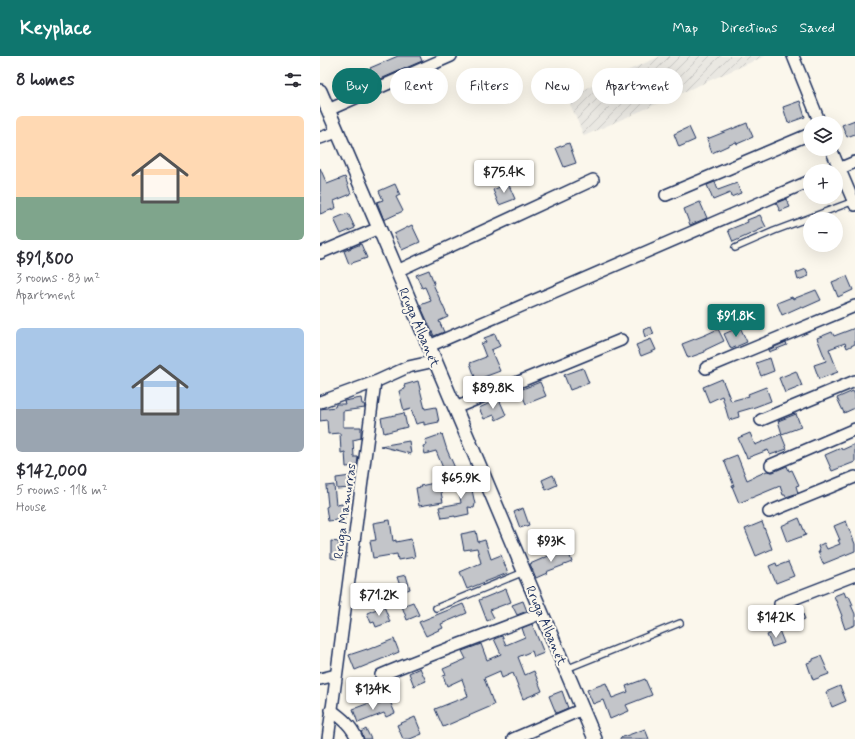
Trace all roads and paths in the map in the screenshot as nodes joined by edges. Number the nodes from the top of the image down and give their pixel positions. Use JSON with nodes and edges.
{"nodes":[{"id":1,"x":452,"y":56,"type":"edge"},
{"id":2,"x":793,"y":56,"type":"edge"},
{"id":3,"x":320,"y":92,"type":"edge"},
{"id":4,"x":328,"y":110,"type":"junction"},
{"id":5,"x":817,"y":116,"type":"edge"},
{"id":6,"x":337,"y":132,"type":"junction"},
{"id":7,"x":803,"y":137,"type":"edge"},
{"id":8,"x":320,"y":138,"type":"edge"},
{"id":9,"x":855,"y":162,"type":"edge"},
{"id":10,"x":843,"y":167,"type":"edge"},
{"id":11,"x":593,"y":180,"type":"dead end"},
{"id":12,"x":843,"y":183,"type":"edge"},
{"id":13,"x":803,"y":184,"type":"edge"},
{"id":14,"x":666,"y":195,"type":"dead end"},
{"id":15,"x":854,"y":203,"type":"edge"},
{"id":16,"x":379,"y":228,"type":"junction"},
{"id":17,"x":735,"y":248,"type":"dead end"},
{"id":18,"x":320,"y":253,"type":"edge"},
{"id":19,"x":397,"y":271,"type":"junction"},
{"id":20,"x":855,"y":306,"type":"edge"},
{"id":21,"x":621,"y":340,"type":"dead end"},
{"id":22,"x":429,"y":346,"type":"junction"},
{"id":23,"x":435,"y":361,"type":"junction"},
{"id":24,"x":706,"y":368,"type":"dead end"},
{"id":25,"x":855,"y":380,"type":"edge"},
{"id":26,"x":375,"y":382,"type":"junction"},
{"id":27,"x":320,"y":402,"type":"edge"},
{"id":28,"x":455,"y":408,"type":"junction"},
{"id":29,"x":761,"y":420,"type":"dead end"},
{"id":30,"x":855,"y":429,"type":"edge"},
{"id":31,"x":770,"y":465,"type":"dead end"},
{"id":32,"x":855,"y":477,"type":"edge"},
{"id":33,"x":769,"y":512,"type":"dead end"},
{"id":34,"x":524,"y":572,"type":"junction"},
{"id":35,"x":855,"y":575,"type":"edge"},
{"id":36,"x":780,"y":604,"type":"dead end"},
{"id":37,"x":436,"y":608,"type":"dead end"},
{"id":38,"x":542,"y":612,"type":"junction"},
{"id":39,"x":680,"y":623,"type":"dead end"},
{"id":40,"x":566,"y":669,"type":"junction"},
{"id":41,"x":381,"y":674,"type":"dead end"},
{"id":42,"x":336,"y":675,"type":"junction"},
{"id":43,"x":320,"y":679,"type":"edge"},
{"id":44,"x":331,"y":710,"type":"junction"},
{"id":45,"x":583,"y":710,"type":"junction"},
{"id":46,"x":328,"y":739,"type":"edge"},
{"id":47,"x":357,"y":739,"type":"edge"},
{"id":48,"x":513,"y":739,"type":"edge"},
{"id":49,"x":595,"y":739,"type":"edge"}],
"edges":[{"from":1,"to":4,"type":"street"},
{"from":2,"to":5,"type":"street"},
{"from":3,"to":4,"type":"street","name":"Rruga Albanët"},
{"from":4,"to":6,"type":"street","name":"Rruga Albanët"},
{"from":6,"to":8,"type":"street"},
{"from":6,"to":16,"type":"street","name":"Rruga Albanët"},
{"from":7,"to":14,"type":"street"},
{"from":9,"to":10,"type":"street"},
{"from":11,"to":19,"type":"street"},
{"from":12,"to":15,"type":"street"},
{"from":13,"to":22,"type":"street"},
{"from":15,"to":17,"type":"lane"},
{"from":16,"to":18,"type":"street"},
{"from":16,"to":19,"type":"street","name":"Rruga Albanët"},
{"from":19,"to":22,"type":"street","name":"Rruga Albanët"},
{"from":20,"to":24,"type":"street"},
{"from":21,"to":28,"type":"street"},
{"from":22,"to":23,"type":"street","name":"Rruga Albanët"},
{"from":23,"to":26,"type":"street"},
{"from":23,"to":28,"type":"street","name":"Rruga Albanët"},
{"from":25,"to":29,"type":"street"},
{"from":26,"to":27,"type":"street"},
{"from":26,"to":42,"type":"street","name":"Rruga Mamurras"},
{"from":28,"to":34,"type":"street","name":"Rruga Albanët"},
{"from":30,"to":31,"type":"street"},
{"from":32,"to":33,"type":"street"},
{"from":34,"to":37,"type":"lane"},
{"from":34,"to":38,"type":"street","name":"Rruga Albanët"},
{"from":35,"to":36,"type":"street"},
{"from":38,"to":40,"type":"street","name":"Rruga Albanët"},
{"from":38,"to":41,"type":"street"},
{"from":39,"to":40,"type":"lane"},
{"from":40,"to":45,"type":"street","name":"Rruga Albanët"},
{"from":42,"to":43,"type":"street"},
{"from":42,"to":44,"type":"street","name":"Rruga Mamurras"},
{"from":44,"to":46,"type":"street","name":"Rruga Mamurras"},
{"from":44,"to":47,"type":"street"},
{"from":45,"to":48,"type":"street"},
{"from":45,"to":49,"type":"street","name":"Rruga Albanët"}]}
